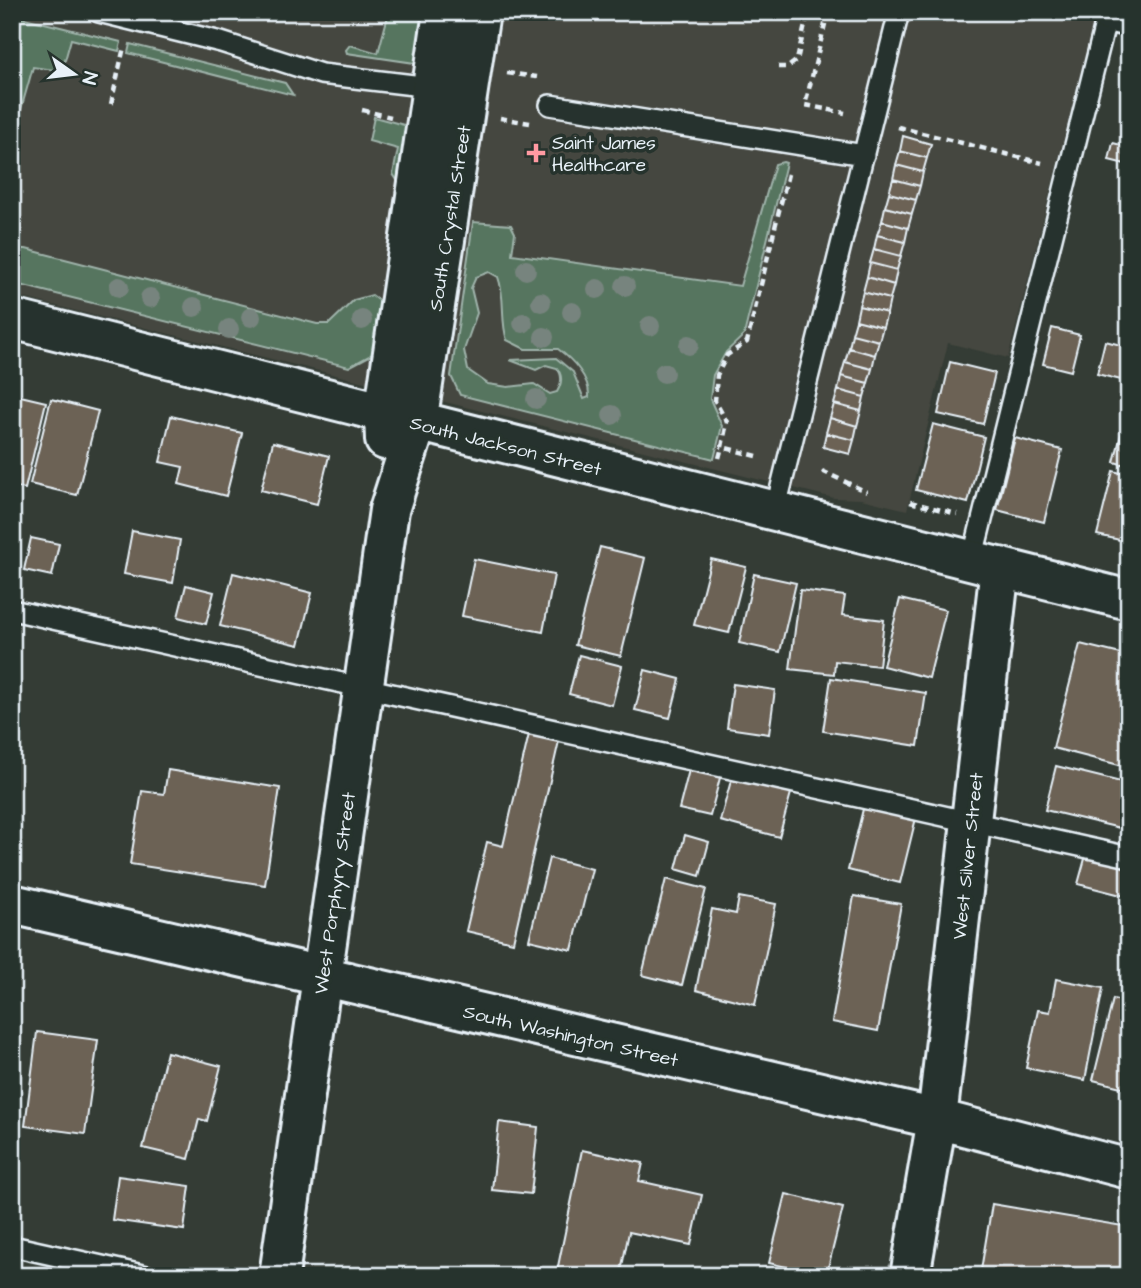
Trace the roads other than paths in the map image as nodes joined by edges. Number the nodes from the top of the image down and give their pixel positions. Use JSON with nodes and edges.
{"nodes":[{"id":1,"x":99,"y":12,"type":"edge"},
{"id":2,"x":443,"y":12,"type":"edge"},
{"id":3,"x":480,"y":12,"type":"edge"},
{"id":4,"x":900,"y":12,"type":"edge"},
{"id":5,"x":1109,"y":12,"type":"edge"},
{"id":6,"x":1129,"y":17,"type":"edge"},
{"id":7,"x":451,"y":90,"type":"junction"},
{"id":8,"x":550,"y":105,"type":"dead end"},
{"id":9,"x":864,"y":155,"type":"junction"},
{"id":10,"x":12,"y":319,"type":"edge"},
{"id":11,"x":400,"y":418,"type":"junction"},
{"id":12,"x":775,"y":511,"type":"junction"},
{"id":13,"x":986,"y":564,"type":"junction"},
{"id":14,"x":1129,"y":600,"type":"edge"},
{"id":15,"x":12,"y":610,"type":"edge"},
{"id":16,"x":363,"y":687,"type":"junction"},
{"id":17,"x":971,"y":820,"type":"junction"},
{"id":18,"x":1129,"y":857,"type":"edge"},
{"id":19,"x":12,"y":904,"type":"edge"},
{"id":20,"x":321,"y":978,"type":"junction"},
{"id":21,"x":937,"y":1119,"type":"junction"},
{"id":22,"x":1129,"y":1169,"type":"edge"},
{"id":23,"x":12,"y":1246,"type":"edge"},
{"id":24,"x":147,"y":1276,"type":"edge"},
{"id":25,"x":279,"y":1276,"type":"edge"},
{"id":26,"x":910,"y":1276,"type":"edge"}],
"edges":[{"from":1,"to":7,"type":"lane"},
{"from":2,"to":7,"type":"street","name":"South Crystal Street"},
{"from":3,"to":7,"type":"street","name":"South Crystal Street"},
{"from":4,"to":9,"type":"lane"},
{"from":5,"to":6,"type":"street"},
{"from":5,"to":13,"type":"lane"},
{"from":7,"to":11,"type":"street","name":"South Crystal Street"},
{"from":8,"to":9,"type":"lane"},
{"from":9,"to":12,"type":"lane"},
{"from":10,"to":11,"type":"street","name":"South Jackson Street"},
{"from":11,"to":12,"type":"street","name":"South Jackson Street"},
{"from":11,"to":16,"type":"street","name":"West Porphyry Street"},
{"from":12,"to":13,"type":"street","name":"South Jackson Street"},
{"from":13,"to":14,"type":"street"},
{"from":13,"to":17,"type":"street","name":"West Silver Street"},
{"from":15,"to":16,"type":"lane"},
{"from":16,"to":17,"type":"lane"},
{"from":16,"to":20,"type":"street","name":"West Porphyry Street"},
{"from":17,"to":18,"type":"lane"},
{"from":17,"to":21,"type":"street","name":"West Silver Street"},
{"from":19,"to":20,"type":"street","name":"South Washington Street"},
{"from":20,"to":21,"type":"street","name":"South Washington Street"},
{"from":20,"to":25,"type":"street","name":"West Porphyry Street"},
{"from":21,"to":22,"type":"street","name":"South Washington Street"},
{"from":21,"to":26,"type":"street","name":"West Silver Street"},
{"from":23,"to":24,"type":"lane"}]}
